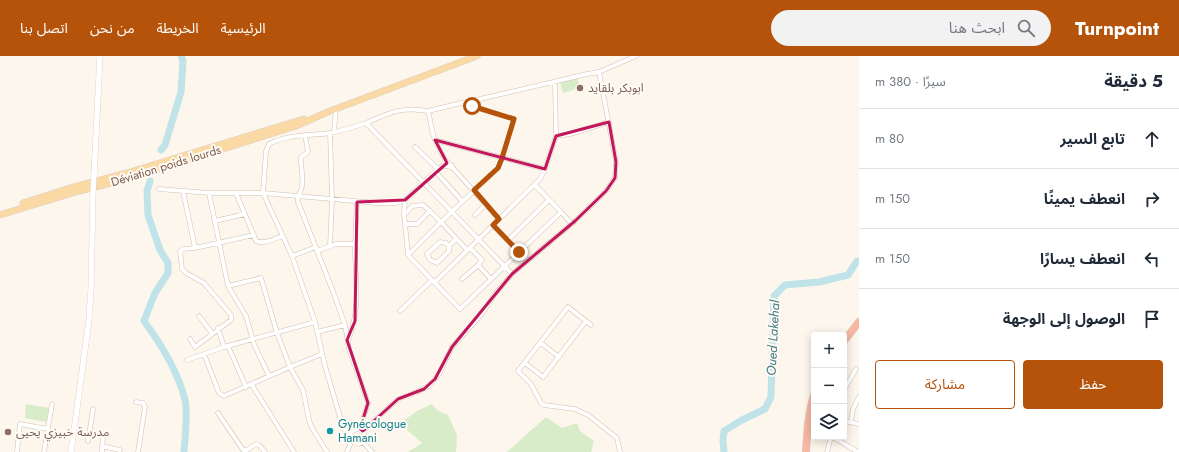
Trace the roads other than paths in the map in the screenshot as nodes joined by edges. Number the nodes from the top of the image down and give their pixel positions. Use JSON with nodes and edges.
{"nodes":[{"id":1,"x":100,"y":56,"type":"edge"},
{"id":2,"x":477,"y":56,"type":"edge"},
{"id":3,"x":636,"y":56,"type":"edge"},
{"id":4,"x":599,"y":72,"type":"junction"},
{"id":5,"x":555,"y":82,"type":"junction"},
{"id":6,"x":461,"y":103,"type":"junction"},
{"id":7,"x":333,"y":110,"type":"junction"},
{"id":8,"x":428,"y":111,"type":"junction"},
{"id":9,"x":609,"y":122,"type":"junction"},
{"id":10,"x":366,"y":123,"type":"junction"},
{"id":11,"x":332,"y":132,"type":"junction"},
{"id":12,"x":305,"y":135,"type":"junction"},
{"id":13,"x":556,"y":136,"type":"junction"},
{"id":14,"x":435,"y":140,"type":"junction"},
{"id":15,"x":415,"y":147,"type":"dead end"},
{"id":16,"x":502,"y":158,"type":"junction"},
{"id":17,"x":445,"y":160,"type":"junction"},
{"id":18,"x":443,"y":166,"type":"junction"},
{"id":19,"x":452,"y":167,"type":"junction"},
{"id":20,"x":545,"y":169,"type":"junction"},
{"id":21,"x":437,"y":171,"type":"junction"},
{"id":22,"x":425,"y":183,"type":"junction"},
{"id":23,"x":534,"y":185,"type":"junction"},
{"id":24,"x":159,"y":189,"type":"dead end"},
{"id":25,"x":474,"y":190,"type":"junction"},
{"id":26,"x":183,"y":191,"type":"junction"},
{"id":27,"x":209,"y":193,"type":"junction"},
{"id":28,"x":236,"y":193,"type":"junction"},
{"id":29,"x":263,"y":193,"type":"junction"},
{"id":30,"x":297,"y":197,"type":"junction"},
{"id":31,"x":332,"y":200,"type":"junction"},
{"id":32,"x":404,"y":200,"type":"junction"},
{"id":33,"x":549,"y":200,"type":"junction"},
{"id":34,"x":462,"y":201,"type":"junction"},
{"id":35,"x":357,"y":202,"type":"junction"},
{"id":36,"x":486,"y":204,"type":"junction"},
{"id":37,"x":0,"y":211,"type":"edge"},
{"id":38,"x":430,"y":211,"type":"junction"},
{"id":39,"x":452,"y":212,"type":"junction"},
{"id":40,"x":561,"y":212,"type":"junction"},
{"id":41,"x":404,"y":213,"type":"junction"},
{"id":42,"x":245,"y":214,"type":"junction"},
{"id":43,"x":0,"y":215,"type":"edge"},
{"id":44,"x":476,"y":215,"type":"dead end"},
{"id":45,"x":499,"y":219,"type":"junction"},
{"id":46,"x":215,"y":221,"type":"junction"},
{"id":47,"x":441,"y":222,"type":"junction"},
{"id":48,"x":405,"y":224,"type":"junction"},
{"id":49,"x":572,"y":224,"type":"junction"},
{"id":50,"x":493,"y":225,"type":"junction"},
{"id":51,"x":254,"y":235,"type":"junction"},
{"id":52,"x":282,"y":236,"type":"junction"},
{"id":53,"x":456,"y":239,"type":"junction"},
{"id":54,"x":478,"y":239,"type":"junction"},
{"id":55,"x":508,"y":240,"type":"junction"},
{"id":56,"x":219,"y":242,"type":"junction"},
{"id":57,"x":355,"y":244,"type":"junction"},
{"id":58,"x":330,"y":246,"type":"junction"},
{"id":59,"x":449,"y":246,"type":"junction"},
{"id":60,"x":195,"y":248,"type":"junction"},
{"id":61,"x":316,"y":249,"type":"junction"},
{"id":62,"x":469,"y":249,"type":"junction"},
{"id":63,"x":519,"y":252,"type":"junction"},
{"id":64,"x":408,"y":255,"type":"junction"},
{"id":65,"x":292,"y":256,"type":"junction"},
{"id":66,"x":478,"y":265,"type":"junction"},
{"id":67,"x":504,"y":266,"type":"junction"},
{"id":68,"x":512,"y":274,"type":"junction"},
{"id":69,"x":462,"y":279,"type":"dead end"},
{"id":70,"x":491,"y":279,"type":"junction"},
{"id":71,"x":434,"y":281,"type":"junction"},
{"id":72,"x":228,"y":286,"type":"junction"},
{"id":73,"x":400,"y":311,"type":"dead end"},
{"id":74,"x":199,"y":316,"type":"dead end"},
{"id":75,"x":586,"y":321,"type":"junction"},
{"id":76,"x":315,"y":322,"type":"junction"},
{"id":77,"x":859,"y":322,"type":"edge"},
{"id":78,"x":345,"y":325,"type":"junction"},
{"id":79,"x":591,"y":325,"type":"dead end"},
{"id":80,"x":218,"y":328,"type":"junction"},
{"id":81,"x":277,"y":332,"type":"junction"},
{"id":82,"x":317,"y":332,"type":"junction"},
{"id":83,"x":212,"y":333,"type":"junction"},
{"id":84,"x":847,"y":337,"type":"edge"},
{"id":85,"x":190,"y":339,"type":"dead end"},
{"id":86,"x":253,"y":339,"type":"junction"},
{"id":87,"x":348,"y":340,"type":"junction"},
{"id":88,"x":541,"y":343,"type":"junction"},
{"id":89,"x":226,"y":347,"type":"junction"},
{"id":90,"x":204,"y":354,"type":"junction"},
{"id":91,"x":322,"y":354,"type":"junction"},
{"id":92,"x":559,"y":357,"type":"junction"},
{"id":93,"x":188,"y":360,"type":"dead end"},
{"id":94,"x":525,"y":363,"type":"junction"},
{"id":95,"x":290,"y":367,"type":"junction"},
{"id":96,"x":856,"y":370,"type":"dead end"},
{"id":97,"x":269,"y":376,"type":"junction"},
{"id":98,"x":252,"y":385,"type":"junction"},
{"id":99,"x":847,"y":385,"type":"edge"},
{"id":100,"x":246,"y":387,"type":"junction"},
{"id":101,"x":859,"y":397,"type":"edge"},
{"id":102,"x":136,"y":402,"type":"dead end"},
{"id":103,"x":52,"y":404,"type":"dead end"},
{"id":104,"x":812,"y":404,"type":"edge"},
{"id":105,"x":93,"y":409,"type":"dead end"},
{"id":106,"x":218,"y":413,"type":"dead end"},
{"id":107,"x":847,"y":421,"type":"edge"},
{"id":108,"x":851,"y":422,"type":"junction"},
{"id":109,"x":859,"y":424,"type":"edge"},
{"id":110,"x":48,"y":429,"type":"junction"},
{"id":111,"x":362,"y":430,"type":"junction"},
{"id":112,"x":90,"y":432,"type":"junction"},
{"id":113,"x":351,"y":438,"type":"junction"},
{"id":114,"x":831,"y":440,"type":"edge"},
{"id":115,"x":837,"y":440,"type":"edge"},
{"id":116,"x":88,"y":441,"type":"dead end"},
{"id":117,"x":363,"y":442,"type":"junction"},
{"id":118,"x":102,"y":446,"type":"junction"},
{"id":119,"x":120,"y":450,"type":"dead end"},
{"id":120,"x":17,"y":452,"type":"edge"},
{"id":121,"x":44,"y":452,"type":"edge"},
{"id":122,"x":71,"y":452,"type":"edge"},
{"id":123,"x":102,"y":452,"type":"edge"},
{"id":124,"x":138,"y":452,"type":"edge"},
{"id":125,"x":265,"y":452,"type":"edge"},
{"id":126,"x":294,"y":452,"type":"edge"},
{"id":127,"x":327,"y":452,"type":"edge"},
{"id":128,"x":347,"y":452,"type":"edge"},
{"id":129,"x":372,"y":452,"type":"edge"},
{"id":130,"x":620,"y":452,"type":"edge"},
{"id":131,"x":806,"y":452,"type":"edge"},
{"id":132,"x":827,"y":452,"type":"edge"},
{"id":133,"x":858,"y":452,"type":"edge"}],
"edges":[{"from":1,"to":122,"type":"main road","bridge":true},
{"from":2,"to":7,"type":"main road","name":"Déviation poids lourds"},
{"from":3,"to":4,"type":"street"},
{"from":4,"to":5,"type":"street"},
{"from":4,"to":9,"type":"street"},
{"from":5,"to":6,"type":"street"},
{"from":5,"to":13,"type":"street"},
{"from":6,"to":8,"type":"street"},
{"from":6,"to":16,"type":"street"},
{"from":7,"to":11,"type":"street"},
{"from":7,"to":37,"type":"main road","name":"Déviation poids lourds"},
{"from":7,"to":43,"type":"main road","name":"Déviation poids lourds"},
{"from":8,"to":10,"type":"street"},
{"from":8,"to":14,"type":"street"},
{"from":9,"to":13,"type":"street"},
{"from":9,"to":49,"type":"street"},
{"from":10,"to":11,"type":"street"},
{"from":10,"to":22,"type":"street"},
{"from":11,"to":12,"type":"street"},
{"from":11,"to":31,"type":"street"},
{"from":12,"to":29,"type":"street"},
{"from":12,"to":30,"type":"street"},
{"from":13,"to":20,"type":"street"},
{"from":14,"to":16,"type":"street"},
{"from":14,"to":17,"type":"street"},
{"from":15,"to":21,"type":"street"},
{"from":16,"to":20,"type":"street"},
{"from":16,"to":25,"type":"street"},
{"from":17,"to":18,"type":"street"},
{"from":17,"to":19,"type":"street"},
{"from":18,"to":19,"type":"street"},
{"from":18,"to":21,"type":"street"},
{"from":19,"to":25,"type":"street"},
{"from":20,"to":23,"type":"street"},
{"from":21,"to":22,"type":"street"},
{"from":21,"to":34,"type":"street"},
{"from":22,"to":32,"type":"street"},
{"from":22,"to":39,"type":"street"},
{"from":23,"to":33,"type":"street"},
{"from":23,"to":45,"type":"street"},
{"from":24,"to":26,"type":"street"},
{"from":25,"to":34,"type":"street"},
{"from":25,"to":36,"type":"street"},
{"from":26,"to":27,"type":"street"},
{"from":26,"to":60,"type":"street"},
{"from":27,"to":28,"type":"street"},
{"from":27,"to":46,"type":"street"},
{"from":28,"to":29,"type":"street"},
{"from":28,"to":42,"type":"street"},
{"from":29,"to":30,"type":"street"},
{"from":29,"to":52,"type":"street"},
{"from":30,"to":31,"type":"street"},
{"from":30,"to":61,"type":"street"},
{"from":31,"to":35,"type":"street"},
{"from":31,"to":58,"type":"street"},
{"from":32,"to":35,"type":"street"},
{"from":32,"to":41,"type":"street"},
{"from":33,"to":40,"type":"street"},
{"from":33,"to":55,"type":"street"},
{"from":34,"to":39,"type":"street"},
{"from":35,"to":57,"type":"street"},
{"from":36,"to":44,"type":"street"},
{"from":36,"to":45,"type":"street"},
{"from":38,"to":41,"type":"street"},
{"from":38,"to":47,"type":"street"},
{"from":38,"to":48,"type":"street"},
{"from":39,"to":47,"type":"street"},
{"from":39,"to":54,"type":"street"},
{"from":40,"to":49,"type":"street"},
{"from":40,"to":63,"type":"street"},
{"from":41,"to":48,"type":"street"},
{"from":42,"to":46,"type":"street"},
{"from":42,"to":51,"type":"street"},
{"from":45,"to":50,"type":"street"},
{"from":46,"to":56,"type":"street"},
{"from":47,"to":53,"type":"street"},
{"from":47,"to":64,"type":"street"},
{"from":48,"to":64,"type":"street"},
{"from":49,"to":68,"type":"street"},
{"from":50,"to":54,"type":"street"},
{"from":50,"to":55,"type":"street"},
{"from":51,"to":52,"type":"street"},
{"from":51,"to":56,"type":"street"},
{"from":52,"to":65,"type":"street"},
{"from":53,"to":59,"type":"street"},
{"from":53,"to":62,"type":"street"},
{"from":54,"to":62,"type":"street"},
{"from":54,"to":67,"type":"street"},
{"from":55,"to":63,"type":"street"},
{"from":56,"to":60,"type":"street"},
{"from":56,"to":72,"type":"street"},
{"from":57,"to":58,"type":"street"},
{"from":57,"to":87,"type":"street"},
{"from":58,"to":61,"type":"street"},
{"from":59,"to":59,"type":"street"},
{"from":60,"to":80,"type":"street"},
{"from":61,"to":65,"type":"street"},
{"from":61,"to":78,"type":"street"},
{"from":62,"to":66,"type":"street"},
{"from":62,"to":71,"type":"street"},
{"from":63,"to":67,"type":"street"},
{"from":64,"to":71,"type":"street"},
{"from":65,"to":76,"type":"street"},
{"from":66,"to":69,"type":"street"},
{"from":66,"to":70,"type":"street"},
{"from":67,"to":68,"type":"street"},
{"from":67,"to":70,"type":"street"},
{"from":68,"to":111,"type":"street"},
{"from":70,"to":71,"type":"street"},
{"from":71,"to":73,"type":"street"},
{"from":72,"to":81,"type":"street"},
{"from":72,"to":86,"type":"street"},
{"from":74,"to":83,"type":"street"},
{"from":75,"to":79,"type":"street"},
{"from":75,"to":88,"type":"street"},
{"from":75,"to":92,"type":"street"},
{"from":76,"to":81,"type":"street"},
{"from":76,"to":82,"type":"street"},
{"from":77,"to":84,"type":"highway"},
{"from":78,"to":82,"type":"street"},
{"from":78,"to":87,"type":"street"},
{"from":80,"to":83,"type":"street"},
{"from":80,"to":89,"type":"street"},
{"from":81,"to":86,"type":"street"},
{"from":81,"to":95,"type":"street"},
{"from":82,"to":91,"type":"street"},
{"from":83,"to":85,"type":"street"},
{"from":86,"to":89,"type":"street"},
{"from":86,"to":97,"type":"street"},
{"from":87,"to":111,"type":"street"},
{"from":88,"to":92,"type":"street"},
{"from":88,"to":94,"type":"street"},
{"from":89,"to":90,"type":"street"},
{"from":89,"to":100,"type":"street"},
{"from":90,"to":93,"type":"street"},
{"from":90,"to":100,"type":"street"},
{"from":91,"to":95,"type":"street"},
{"from":91,"to":113,"type":"street"},
{"from":92,"to":94,"type":"street"},
{"from":94,"to":130,"type":"street"},
{"from":95,"to":97,"type":"street"},
{"from":95,"to":127,"type":"street"},
{"from":96,"to":99,"type":"street"},
{"from":97,"to":98,"type":"street"},
{"from":98,"to":100,"type":"street"},
{"from":98,"to":126,"type":"street"},
{"from":101,"to":108,"type":"street"},
{"from":102,"to":124,"type":"street"},
{"from":103,"to":110,"type":"street"},
{"from":104,"to":131,"type":"highway"},
{"from":105,"to":112,"type":"street"},
{"from":106,"to":125,"type":"street"},
{"from":107,"to":108,"type":"street"},
{"from":108,"to":109,"type":"street"},
{"from":110,"to":120,"type":"street"},
{"from":110,"to":121,"type":"street"},
{"from":111,"to":113,"type":"street"},
{"from":111,"to":117,"type":"street"},
{"from":112,"to":116,"type":"street"},
{"from":112,"to":118,"type":"street"},
{"from":113,"to":117,"type":"street"},
{"from":113,"to":128,"type":"street"},
{"from":114,"to":132,"type":"street"},
{"from":115,"to":133,"type":"street"},
{"from":117,"to":129,"type":"street"},
{"from":118,"to":119,"type":"street"},
{"from":118,"to":123,"type":"street"}]}
